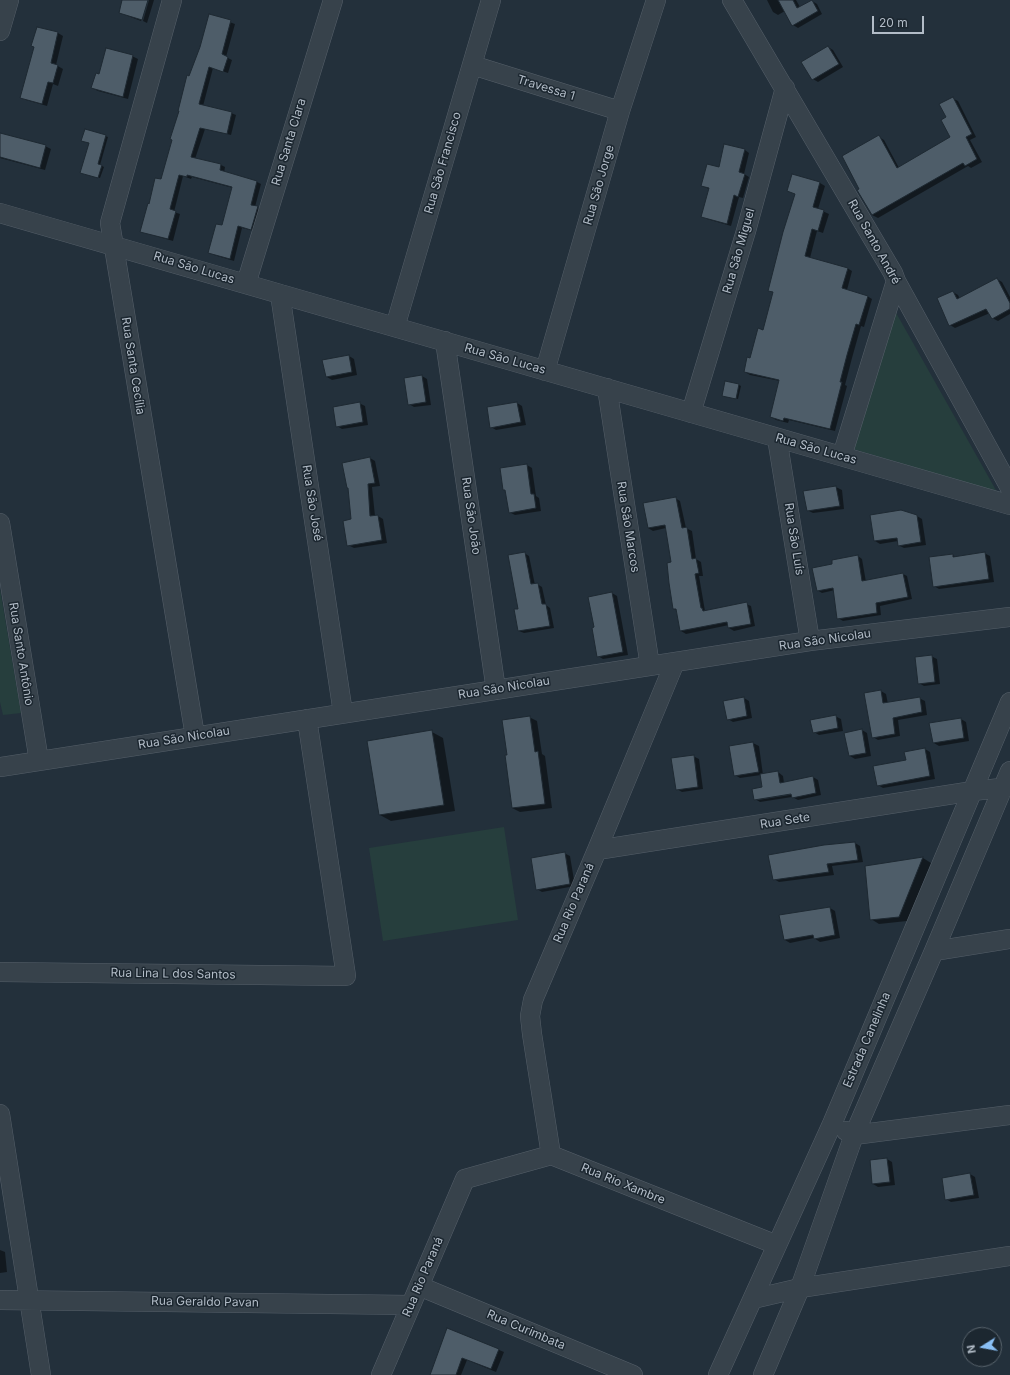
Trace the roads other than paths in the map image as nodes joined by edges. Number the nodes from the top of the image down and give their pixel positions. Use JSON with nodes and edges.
{"nodes":[{"id":1,"x":8,"y":0,"type":"edge"},
{"id":2,"x":172,"y":0,"type":"edge"},
{"id":3,"x":333,"y":0,"type":"edge"},
{"id":4,"x":491,"y":0,"type":"edge"},
{"id":5,"x":656,"y":0,"type":"edge"},
{"id":6,"x":732,"y":0,"type":"edge"},
{"id":7,"x":0,"y":31,"type":"edge"},
{"id":8,"x":472,"y":65,"type":"junction"},
{"id":9,"x":785,"y":88,"type":"junction"},
{"id":10,"x":620,"y":111,"type":"junction"},
{"id":11,"x":0,"y":213,"type":"edge"},
{"id":12,"x":113,"y":244,"type":"junction"},
{"id":13,"x":896,"y":281,"type":"junction"},
{"id":14,"x":246,"y":284,"type":"junction"},
{"id":15,"x":280,"y":294,"type":"junction"},
{"id":16,"x":395,"y":327,"type":"junction"},
{"id":17,"x":445,"y":341,"type":"junction"},
{"id":18,"x":545,"y":371,"type":"junction"},
{"id":19,"x":607,"y":388,"type":"junction"},
{"id":20,"x":692,"y":413,"type":"junction"},
{"id":21,"x":777,"y":438,"type":"junction"},
{"id":22,"x":842,"y":456,"type":"junction"},
{"id":23,"x":1010,"y":488,"type":"edge"},
{"id":24,"x":1010,"y":505,"type":"edge"},
{"id":25,"x":0,"y":523,"type":"edge"},
{"id":26,"x":1010,"y":617,"type":"edge"},
{"id":27,"x":810,"y":641,"type":"junction"},
{"id":28,"x":675,"y":662,"type":"junction"},
{"id":29,"x":650,"y":666,"type":"junction"},
{"id":30,"x":496,"y":690,"type":"junction"},
{"id":31,"x":1010,"y":702,"type":"edge"},
{"id":32,"x":343,"y":713,"type":"junction"},
{"id":33,"x":308,"y":719,"type":"junction"},
{"id":34,"x":195,"y":736,"type":"junction"},
{"id":35,"x":39,"y":761,"type":"junction"},
{"id":36,"x":0,"y":767,"type":"edge"},
{"id":37,"x":1008,"y":782,"type":"edge"},
{"id":38,"x":973,"y":791,"type":"junction"},
{"id":39,"x":597,"y":850,"type":"junction"},
{"id":40,"x":1010,"y":939,"type":"edge"},
{"id":41,"x":934,"y":950,"type":"junction"},
{"id":42,"x":0,"y":972,"type":"edge"},
{"id":43,"x":0,"y":1114,"type":"edge"},
{"id":44,"x":1010,"y":1115,"type":"edge"},
{"id":45,"x":832,"y":1124,"type":"junction"},
{"id":46,"x":854,"y":1135,"type":"junction"},
{"id":47,"x":551,"y":1155,"type":"junction"},
{"id":48,"x":777,"y":1245,"type":"junction"},
{"id":49,"x":1010,"y":1256,"type":"edge"},
{"id":50,"x":419,"y":1286,"type":"junction"},
{"id":51,"x":800,"y":1288,"type":"junction"},
{"id":52,"x":753,"y":1299,"type":"junction"},
{"id":53,"x":0,"y":1300,"type":"edge"},
{"id":54,"x":29,"y":1300,"type":"junction"},
{"id":55,"x":411,"y":1305,"type":"junction"},
{"id":56,"x":41,"y":1375,"type":"edge"},
{"id":57,"x":381,"y":1375,"type":"edge"},
{"id":58,"x":633,"y":1375,"type":"edge"},
{"id":59,"x":718,"y":1375,"type":"edge"},
{"id":60,"x":763,"y":1375,"type":"edge"}],
"edges":[{"from":1,"to":7,"type":"street"},
{"from":2,"to":12,"type":"street","name":"Rua Santa Cecília"},
{"from":3,"to":14,"type":"street","name":"Rua Santa Clara"},
{"from":4,"to":8,"type":"street","name":"Rua São Francisco"},
{"from":5,"to":10,"type":"street","name":"Rua São Jorge"},
{"from":6,"to":9,"type":"street","name":"Rua Santo André"},
{"from":8,"to":10,"type":"street","name":"Travessa 1"},
{"from":8,"to":16,"type":"street","name":"Rua São Francisco"},
{"from":9,"to":13,"type":"street","name":"Rua Santo André"},
{"from":9,"to":20,"type":"street","name":"Rua São Miguel"},
{"from":10,"to":18,"type":"street","name":"Rua São Jorge"},
{"from":11,"to":12,"type":"street","name":"Rua São Lucas"},
{"from":12,"to":14,"type":"street","name":"Rua São Lucas"},
{"from":12,"to":34,"type":"street","name":"Rua Santa Cecília"},
{"from":13,"to":22,"type":"street"},
{"from":13,"to":23,"type":"street","name":"Rua Santo André"},
{"from":14,"to":15,"type":"street","name":"Rua São Lucas"},
{"from":15,"to":16,"type":"street","name":"Rua São Lucas"},
{"from":15,"to":32,"type":"street","name":"Rua São José"},
{"from":16,"to":17,"type":"street","name":"Rua São Lucas"},
{"from":17,"to":18,"type":"street","name":"Rua São Lucas"},
{"from":17,"to":30,"type":"street","name":"Rua São João"},
{"from":18,"to":19,"type":"street","name":"Rua São Lucas"},
{"from":19,"to":20,"type":"street","name":"Rua São Lucas"},
{"from":19,"to":29,"type":"street","name":"Rua São Marcos"},
{"from":20,"to":21,"type":"street","name":"Rua São Lucas"},
{"from":21,"to":22,"type":"street","name":"Rua São Lucas"},
{"from":21,"to":27,"type":"street","name":"Rua São Luís"},
{"from":22,"to":24,"type":"street","name":"Rua São Lucas"},
{"from":25,"to":35,"type":"street","name":"Rua Santo Antônio"},
{"from":26,"to":27,"type":"street","name":"Rua São Nicolau"},
{"from":27,"to":28,"type":"street","name":"Rua São Nicolau"},
{"from":28,"to":29,"type":"street","name":"Rua São Nicolau"},
{"from":28,"to":39,"type":"street","name":"Rua Rio Paraná"},
{"from":29,"to":30,"type":"street","name":"Rua São Nicolau"},
{"from":30,"to":32,"type":"street","name":"Rua São Nicolau"},
{"from":31,"to":38,"type":"street","name":"Estrada Canelinha"},
{"from":32,"to":33,"type":"street","name":"Rua São Nicolau"},
{"from":33,"to":34,"type":"street","name":"Rua São Nicolau"},
{"from":33,"to":42,"type":"street","name":"Rua Lina L dos Santos"},
{"from":34,"to":35,"type":"street","name":"Rua São Nicolau"},
{"from":35,"to":36,"type":"street","name":"Rua São Nicolau"},
{"from":37,"to":38,"type":"street","name":"Rua Sete"},
{"from":37,"to":41,"type":"street"},
{"from":38,"to":39,"type":"street","name":"Rua Sete"},
{"from":38,"to":45,"type":"street","name":"Estrada Canelinha"},
{"from":39,"to":47,"type":"street","name":"Rua Rio Paraná"},
{"from":40,"to":41,"type":"street"},
{"from":41,"to":46,"type":"street"},
{"from":43,"to":54,"type":"street"},
{"from":44,"to":46,"type":"street"},
{"from":45,"to":46,"type":"street"},
{"from":45,"to":48,"type":"street","name":"Estrada Canelinha"},
{"from":46,"to":51,"type":"street"},
{"from":47,"to":48,"type":"street","name":"Rua Rio Xambre"},
{"from":47,"to":50,"type":"street","name":"Rua Rio Paraná"},
{"from":48,"to":52,"type":"street","name":"Estrada Canelinha"},
{"from":49,"to":51,"type":"street"},
{"from":50,"to":55,"type":"street","name":"Rua Rio Paraná"},
{"from":50,"to":58,"type":"street","name":"Rua Curimbata"},
{"from":51,"to":52,"type":"street"},
{"from":51,"to":60,"type":"street"},
{"from":52,"to":59,"type":"street","name":"Estrada Canelinha"},
{"from":53,"to":54,"type":"street","name":"Rua Geraldo Pavan"},
{"from":54,"to":55,"type":"street","name":"Rua Geraldo Pavan"},
{"from":54,"to":56,"type":"street"},
{"from":55,"to":57,"type":"street","name":"Rua Rio Paraná"}]}
